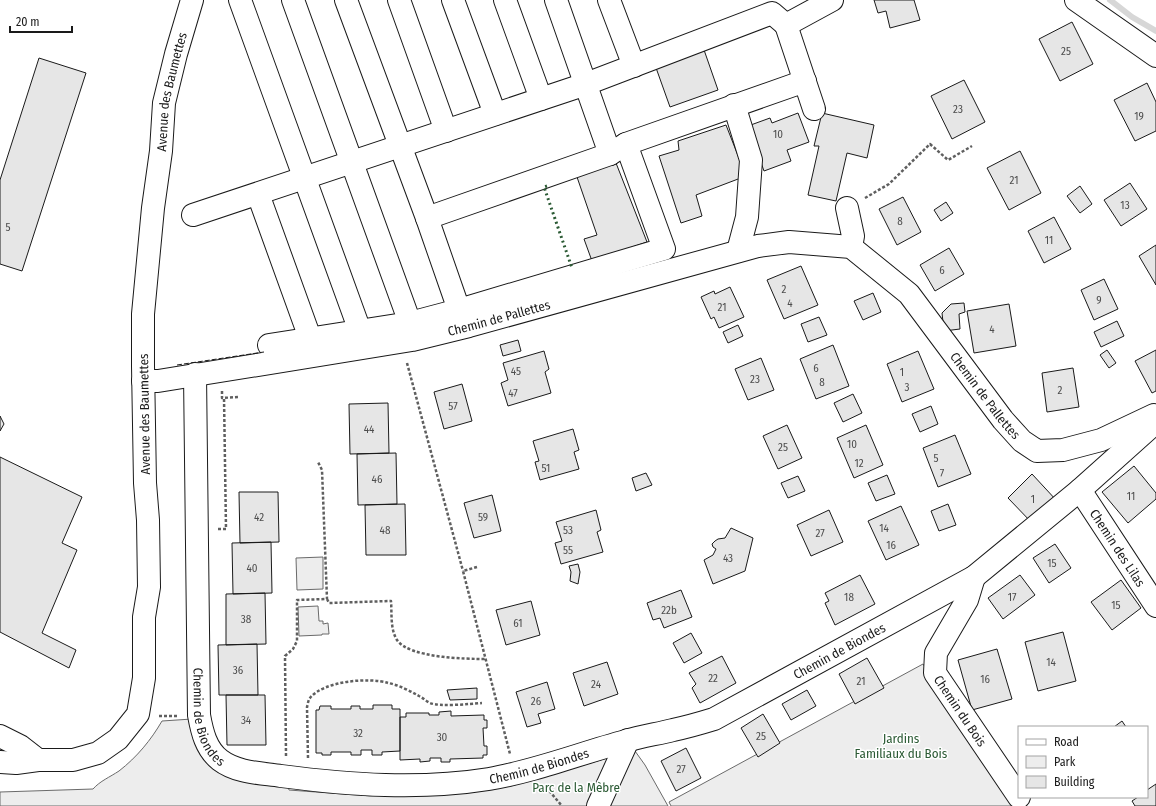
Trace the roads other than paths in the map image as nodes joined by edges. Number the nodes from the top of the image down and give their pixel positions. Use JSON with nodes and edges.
{"nodes":[{"id":1,"x":192,"y":0,"type":"edge"},
{"id":2,"x":240,"y":0,"type":"edge"},
{"id":3,"x":293,"y":0,"type":"edge"},
{"id":4,"x":346,"y":0,"type":"edge"},
{"id":5,"x":399,"y":0,"type":"edge"},
{"id":6,"x":454,"y":0,"type":"edge"},
{"id":7,"x":505,"y":0,"type":"edge"},
{"id":8,"x":556,"y":0,"type":"edge"},
{"id":9,"x":610,"y":0,"type":"edge"},
{"id":10,"x":832,"y":0,"type":"edge"},
{"id":11,"x":1076,"y":0,"type":"edge"},
{"id":12,"x":775,"y":13,"type":"edge"},
{"id":13,"x":1156,"y":56,"type":"edge"},
{"id":14,"x":634,"y":66,"type":"junction"},
{"id":15,"x":805,"y":80,"type":"junction"},
{"id":16,"x":586,"y":84,"type":"junction"},
{"id":17,"x":541,"y":99,"type":"junction"},
{"id":18,"x":734,"y":105,"type":"junction"},
{"id":19,"x":814,"y":109,"type":"dead end"},
{"id":20,"x":495,"y":114,"type":"junction"},
{"id":21,"x":446,"y":131,"type":"junction"},
{"id":22,"x":400,"y":146,"type":"junction"},
{"id":23,"x":618,"y":149,"type":"junction"},
{"id":24,"x":352,"y":162,"type":"junction"},
{"id":25,"x":304,"y":178,"type":"junction"},
{"id":26,"x":258,"y":194,"type":"junction"},
{"id":27,"x":847,"y":208,"type":"road end"},
{"id":28,"x":193,"y":215,"type":"dead end"},
{"id":29,"x":427,"y":218,"type":"junction"},
{"id":30,"x":851,"y":247,"type":"junction"},
{"id":31,"x":664,"y":249,"type":"junction"},
{"id":32,"x":738,"y":251,"type":"junction"},
{"id":33,"x":671,"y":270,"type":"junction"},
{"id":34,"x":459,"y":310,"type":"junction"},
{"id":35,"x":360,"y":331,"type":"junction"},
{"id":36,"x":406,"y":333,"type":"junction"},
{"id":37,"x":310,"y":338,"type":"junction"},
{"id":38,"x":269,"y":345,"type":"dead end"},
{"id":39,"x":195,"y":374,"type":"junction"},
{"id":40,"x":143,"y":381,"type":"junction"},
{"id":41,"x":1156,"y":414,"type":"edge"},
{"id":42,"x":1156,"y":422,"type":"edge"},
{"id":43,"x":1080,"y":490,"type":"junction"},
{"id":44,"x":974,"y":577,"type":"junction"},
{"id":45,"x":1156,"y":606,"type":"edge"},
{"id":46,"x":0,"y":736,"type":"edge"},
{"id":47,"x":628,"y":740,"type":"junction"},
{"id":48,"x":38,"y":760,"type":"junction"},
{"id":49,"x":0,"y":762,"type":"edge"},
{"id":50,"x":1018,"y":796,"type":"edge"},
{"id":51,"x":598,"y":806,"type":"edge"}],
"edges":[{"from":1,"to":40,"type":"street","name":"Avenue des Baumettes"},
{"from":2,"to":25,"type":"street"},
{"from":3,"to":24,"type":"street"},
{"from":4,"to":22,"type":"street"},
{"from":5,"to":21,"type":"street"},
{"from":6,"to":20,"type":"street"},
{"from":7,"to":17,"type":"street"},
{"from":8,"to":16,"type":"street"},
{"from":9,"to":14,"type":"street"},
{"from":10,"to":12,"type":"street"},
{"from":11,"to":13,"type":"street"},
{"from":12,"to":14,"type":"street"},
{"from":12,"to":15,"type":"street"},
{"from":14,"to":16,"type":"street"},
{"from":15,"to":18,"type":"street"},
{"from":15,"to":19,"type":"street"},
{"from":16,"to":17,"type":"street"},
{"from":16,"to":23,"type":"street"},
{"from":17,"to":20,"type":"street"},
{"from":18,"to":23,"type":"street"},
{"from":18,"to":32,"type":"street"},
{"from":20,"to":21,"type":"street"},
{"from":21,"to":22,"type":"street"},
{"from":22,"to":24,"type":"street"},
{"from":22,"to":29,"type":"street"},
{"from":23,"to":29,"type":"street"},
{"from":23,"to":31,"type":"street"},
{"from":24,"to":25,"type":"street"},
{"from":24,"to":36,"type":"street"},
{"from":25,"to":26,"type":"street"},
{"from":25,"to":35,"type":"street"},
{"from":26,"to":28,"type":"street"},
{"from":26,"to":37,"type":"street"},
{"from":27,"to":30,"type":"street"},
{"from":29,"to":34,"type":"street"},
{"from":30,"to":32,"type":"street","name":"Chemin de Pallettes"},
{"from":30,"to":41,"type":"street","name":"Chemin de Pallettes"},
{"from":31,"to":33,"type":"street"},
{"from":31,"to":34,"type":"street"},
{"from":32,"to":33,"type":"street","name":"Chemin de Pallettes"},
{"from":33,"to":36,"type":"street","name":"Chemin de Pallettes"},
{"from":34,"to":36,"type":"street"},
{"from":35,"to":36,"type":"street"},
{"from":35,"to":37,"type":"street"},
{"from":36,"to":39,"type":"street","name":"Chemin de Pallettes"},
{"from":37,"to":38,"type":"street"},
{"from":39,"to":40,"type":"street","name":"Chemin de Pallettes"},
{"from":39,"to":47,"type":"street","name":"Chemin de Biondes"},
{"from":40,"to":48,"type":"street","name":"Avenue des Baumettes"},
{"from":42,"to":43,"type":"street","name":"Chemin de Biondes"},
{"from":43,"to":44,"type":"street","name":"Chemin de Biondes"},
{"from":43,"to":45,"type":"street","name":"Chemin des Lilas"},
{"from":44,"to":47,"type":"street","name":"Chemin de Biondes"},
{"from":44,"to":50,"type":"street","name":"Chemin du Bois"},
{"from":46,"to":48,"type":"street"},
{"from":47,"to":51,"type":"street"},
{"from":48,"to":49,"type":"street","name":"Avenue des Baumettes"}]}
